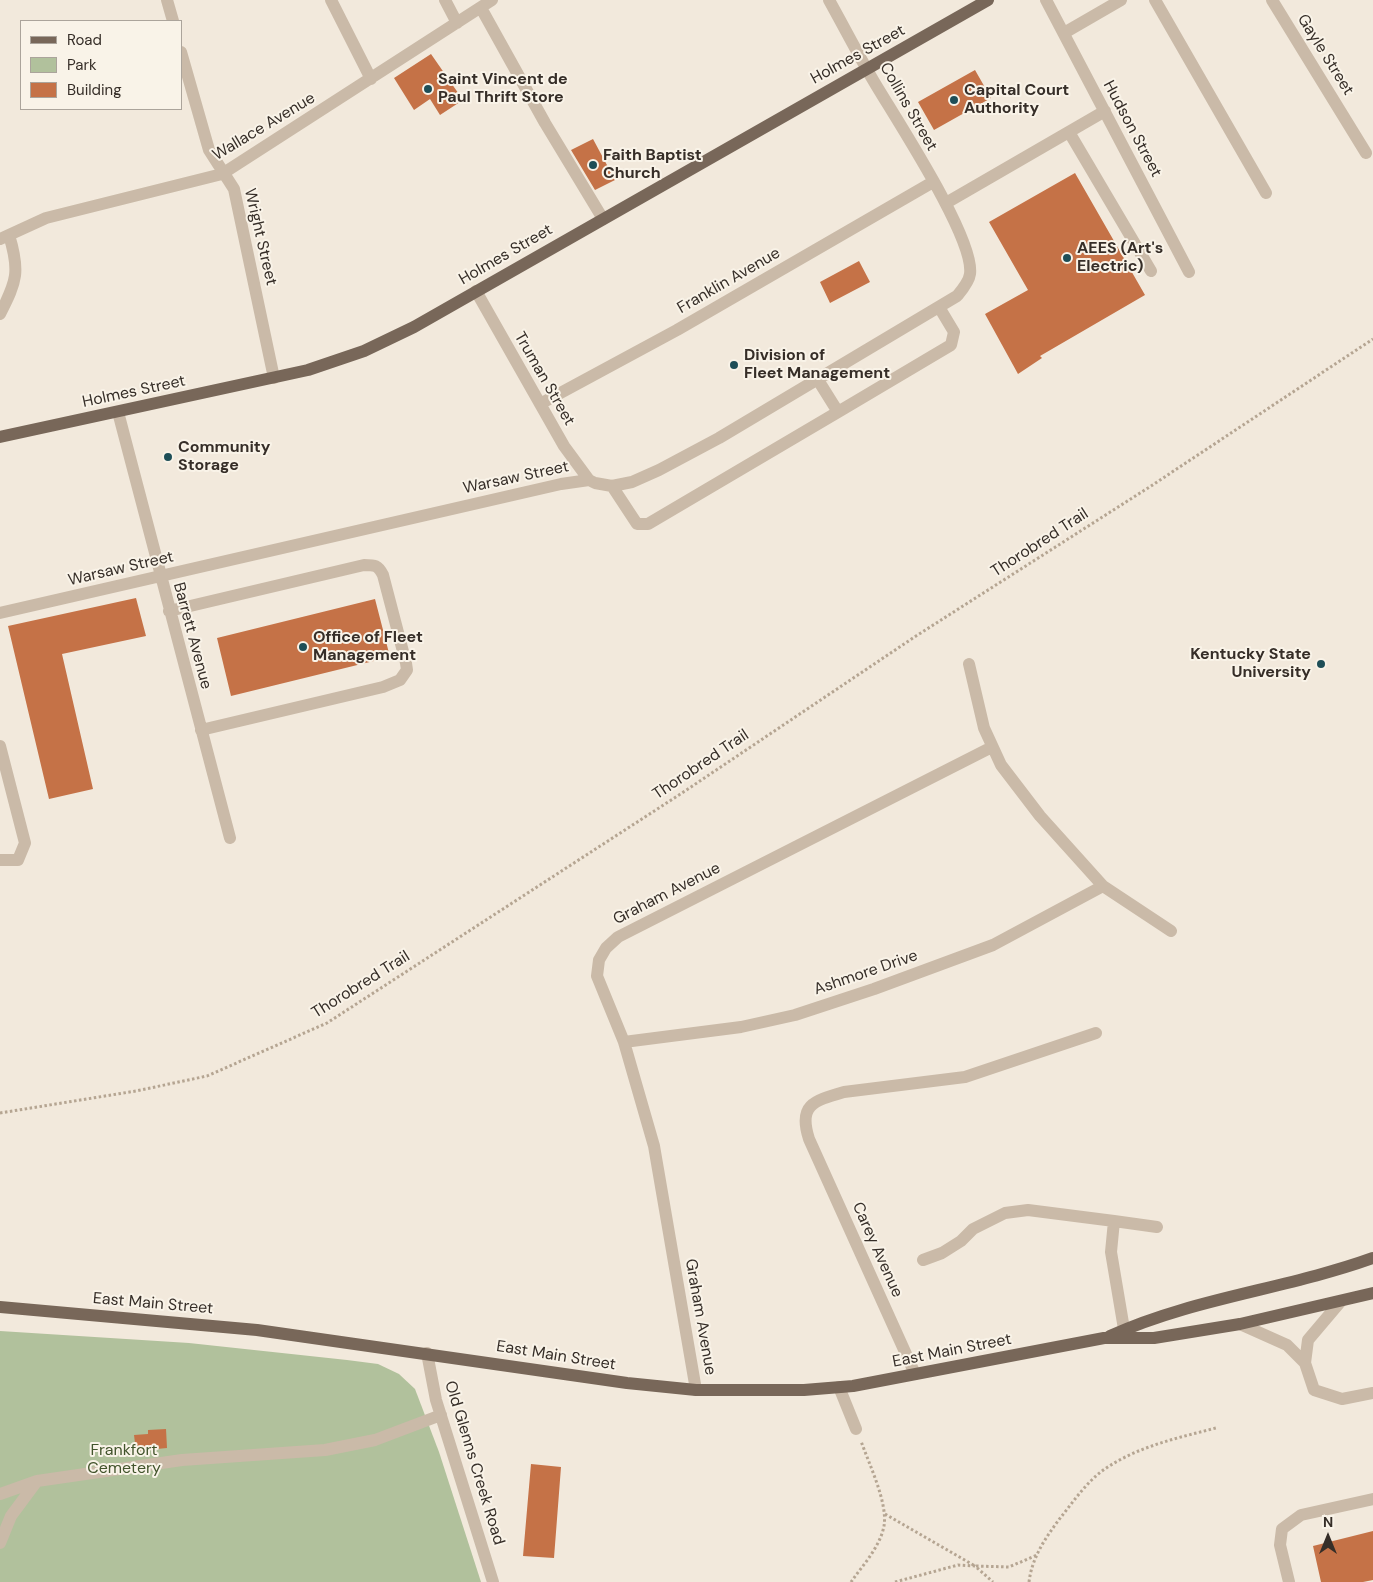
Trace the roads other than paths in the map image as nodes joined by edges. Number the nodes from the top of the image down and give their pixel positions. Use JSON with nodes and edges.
{"nodes":[{"id":1,"x":167,"y":0,"type":"edge"},
{"id":2,"x":332,"y":0,"type":"edge"},
{"id":3,"x":445,"y":0,"type":"edge"},
{"id":4,"x":492,"y":0,"type":"edge"},
{"id":5,"x":829,"y":0,"type":"edge"},
{"id":6,"x":988,"y":0,"type":"edge"},
{"id":7,"x":1046,"y":0,"type":"edge"},
{"id":8,"x":1121,"y":0,"type":"edge"},
{"id":9,"x":1155,"y":0,"type":"edge"},
{"id":10,"x":1272,"y":0,"type":"edge"},
{"id":11,"x":480,"y":8,"type":"junction"},
{"id":12,"x":173,"y":20,"type":"edge"},
{"id":13,"x":457,"y":23,"type":"junction"},
{"id":14,"x":1064,"y":33,"type":"junction"},
{"id":15,"x":182,"y":56,"type":"edge"},
{"id":16,"x":867,"y":69,"type":"junction"},
{"id":17,"x":371,"y":79,"type":"junction"},
{"id":18,"x":1105,"y":111,"type":"junction"},
{"id":19,"x":1069,"y":132,"type":"junction"},
{"id":20,"x":1366,"y":153,"type":"dead end"},
{"id":21,"x":222,"y":174,"type":"junction"},
{"id":22,"x":933,"y":182,"type":"junction"},
{"id":23,"x":1266,"y":193,"type":"dead end"},
{"id":24,"x":946,"y":203,"type":"junction"},
{"id":25,"x":603,"y":219,"type":"junction"},
{"id":26,"x":5,"y":237,"type":"edge"},
{"id":27,"x":1150,"y":271,"type":"dead end"},
{"id":28,"x":1189,"y":272,"type":"dead end"},
{"id":29,"x":476,"y":291,"type":"junction"},
{"id":30,"x":939,"y":307,"type":"junction"},
{"id":31,"x":0,"y":314,"type":"edge"},
{"id":32,"x":274,"y":378,"type":"junction"},
{"id":33,"x":818,"y":380,"type":"junction"},
{"id":34,"x":540,"y":404,"type":"junction"},
{"id":35,"x":118,"y":412,"type":"junction"},
{"id":36,"x":838,"y":412,"type":"junction"},
{"id":37,"x":0,"y":437,"type":"edge"},
{"id":38,"x":589,"y":480,"type":"junction"},
{"id":39,"x":612,"y":486,"type":"junction"},
{"id":40,"x":160,"y":578,"type":"junction"},
{"id":41,"x":169,"y":611,"type":"junction"},
{"id":42,"x":0,"y":613,"type":"edge"},
{"id":43,"x":969,"y":664,"type":"dead end"},
{"id":44,"x":201,"y":730,"type":"junction"},
{"id":45,"x":0,"y":746,"type":"edge"},
{"id":46,"x":992,"y":747,"type":"junction"},
{"id":47,"x":230,"y":838,"type":"dead end"},
{"id":48,"x":0,"y":860,"type":"edge"},
{"id":49,"x":1103,"y":886,"type":"junction"},
{"id":50,"x":1171,"y":931,"type":"dead end"},
{"id":51,"x":1096,"y":1032,"type":"dead end"},
{"id":52,"x":624,"y":1042,"type":"junction"},
{"id":53,"x":1114,"y":1221,"type":"junction"},
{"id":54,"x":1157,"y":1227,"type":"dead end"},
{"id":55,"x":1373,"y":1258,"type":"edge"},
{"id":56,"x":923,"y":1260,"type":"dead end"},
{"id":57,"x":1373,"y":1293,"type":"edge"},
{"id":58,"x":1341,"y":1301,"type":"junction"},
{"id":59,"x":0,"y":1307,"type":"edge"},
{"id":60,"x":1240,"y":1324,"type":"junction"},
{"id":61,"x":1124,"y":1329,"type":"junction"},
{"id":62,"x":1104,"y":1338,"type":"junction"},
{"id":63,"x":427,"y":1353,"type":"junction"},
{"id":64,"x":1305,"y":1363,"type":"junction"},
{"id":65,"x":915,"y":1374,"type":"junction"},
{"id":66,"x":839,"y":1387,"type":"junction"},
{"id":67,"x":696,"y":1390,"type":"junction"},
{"id":68,"x":1373,"y":1393,"type":"edge"},
{"id":69,"x":441,"y":1415,"type":"junction"},
{"id":70,"x":856,"y":1429,"type":"road end"},
{"id":71,"x":37,"y":1481,"type":"junction"},
{"id":72,"x":0,"y":1494,"type":"edge"},
{"id":73,"x":1373,"y":1500,"type":"edge"},
{"id":74,"x":0,"y":1543,"type":"edge"},
{"id":75,"x":494,"y":1582,"type":"edge"},
{"id":76,"x":1289,"y":1582,"type":"edge"}],
"edges":[{"from":1,"to":12,"type":"street"},
{"from":2,"to":17,"type":"street"},
{"from":3,"to":13,"type":"street"},
{"from":4,"to":11,"type":"street","name":"Wallace Avenue"},
{"from":5,"to":16,"type":"street","name":"Collins Street"},
{"from":6,"to":16,"type":"main road","name":"Holmes Street"},
{"from":7,"to":14,"type":"street","name":"Hudson Street"},
{"from":8,"to":14,"type":"street"},
{"from":9,"to":23,"type":"street"},
{"from":10,"to":20,"type":"street","name":"Gayle Street"},
{"from":11,"to":13,"type":"street","name":"Wallace Avenue"},
{"from":11,"to":25,"type":"street"},
{"from":13,"to":17,"type":"street","name":"Wallace Avenue"},
{"from":14,"to":18,"type":"street","name":"Hudson Street"},
{"from":15,"to":21,"type":"street","name":"Wright Street"},
{"from":16,"to":22,"type":"street","name":"Collins Street"},
{"from":16,"to":25,"type":"main road","name":"Holmes Street"},
{"from":17,"to":21,"type":"street","name":"Wallace Avenue"},
{"from":18,"to":19,"type":"street"},
{"from":18,"to":28,"type":"street","name":"Hudson Street"},
{"from":19,"to":24,"type":"street"},
{"from":19,"to":27,"type":"street"},
{"from":21,"to":26,"type":"street","name":"Wallace Avenue"},
{"from":21,"to":32,"type":"street","name":"Wright Street"},
{"from":22,"to":24,"type":"street","name":"Collins Street"},
{"from":22,"to":34,"type":"street","name":"Franklin Avenue"},
{"from":24,"to":30,"type":"street","name":"Warsaw Street"},
{"from":25,"to":29,"type":"main road","name":"Holmes Street"},
{"from":26,"to":31,"type":"street"},
{"from":29,"to":32,"type":"main road","name":"Holmes Street"},
{"from":29,"to":34,"type":"street","name":"Truman Street"},
{"from":30,"to":33,"type":"street","name":"Warsaw Street"},
{"from":30,"to":36,"type":"street"},
{"from":32,"to":35,"type":"main road","name":"Holmes Street"},
{"from":33,"to":36,"type":"street"},
{"from":33,"to":39,"type":"street","name":"Warsaw Street"},
{"from":34,"to":38,"type":"street","name":"Truman Street"},
{"from":35,"to":37,"type":"main road","name":"Holmes Street"},
{"from":35,"to":40,"type":"street","name":"Barrett Avenue"},
{"from":36,"to":39,"type":"street"},
{"from":38,"to":39,"type":"street","name":"Warsaw Street"},
{"from":38,"to":40,"type":"street","name":"Warsaw Street"},
{"from":40,"to":41,"type":"street","name":"Barrett Avenue"},
{"from":40,"to":42,"type":"street","name":"Warsaw Street"},
{"from":41,"to":44,"type":"street","name":"Barrett Avenue"},
{"from":41,"to":44,"type":"street"},
{"from":43,"to":46,"type":"street"},
{"from":44,"to":47,"type":"street","name":"Barrett Avenue"},
{"from":45,"to":48,"type":"street"},
{"from":46,"to":49,"type":"street"},
{"from":46,"to":52,"type":"street","name":"Graham Avenue"},
{"from":49,"to":50,"type":"street"},
{"from":49,"to":52,"type":"street","name":"Ashmore Drive"},
{"from":51,"to":65,"type":"street","name":"Carey Avenue"},
{"from":52,"to":67,"type":"street","name":"Graham Avenue"},
{"from":53,"to":54,"type":"street"},
{"from":53,"to":56,"type":"street"},
{"from":53,"to":61,"type":"street"},
{"from":55,"to":61,"type":"main road","name":"East Main Street"},
{"from":57,"to":58,"type":"main road","name":"East Main Street"},
{"from":58,"to":60,"type":"main road","name":"East Main Street"},
{"from":58,"to":64,"type":"street"},
{"from":59,"to":63,"type":"main road","name":"East Main Street"},
{"from":60,"to":62,"type":"main road","name":"East Main Street"},
{"from":60,"to":64,"type":"street"},
{"from":61,"to":62,"type":"main road","name":"East Main Street"},
{"from":62,"to":65,"type":"main road","name":"East Main Street"},
{"from":63,"to":67,"type":"main road","name":"East Main Street"},
{"from":63,"to":69,"type":"street","name":"Old Glenns Creek Road"},
{"from":64,"to":68,"type":"street"},
{"from":65,"to":66,"type":"main road","name":"East Main Street"},
{"from":66,"to":67,"type":"main road","name":"East Main Street"},
{"from":66,"to":70,"type":"street"},
{"from":69,"to":71,"type":"street"},
{"from":69,"to":75,"type":"street","name":"Old Glenns Creek Road"},
{"from":71,"to":72,"type":"street"},
{"from":71,"to":74,"type":"street"},
{"from":73,"to":76,"type":"street"}]}
